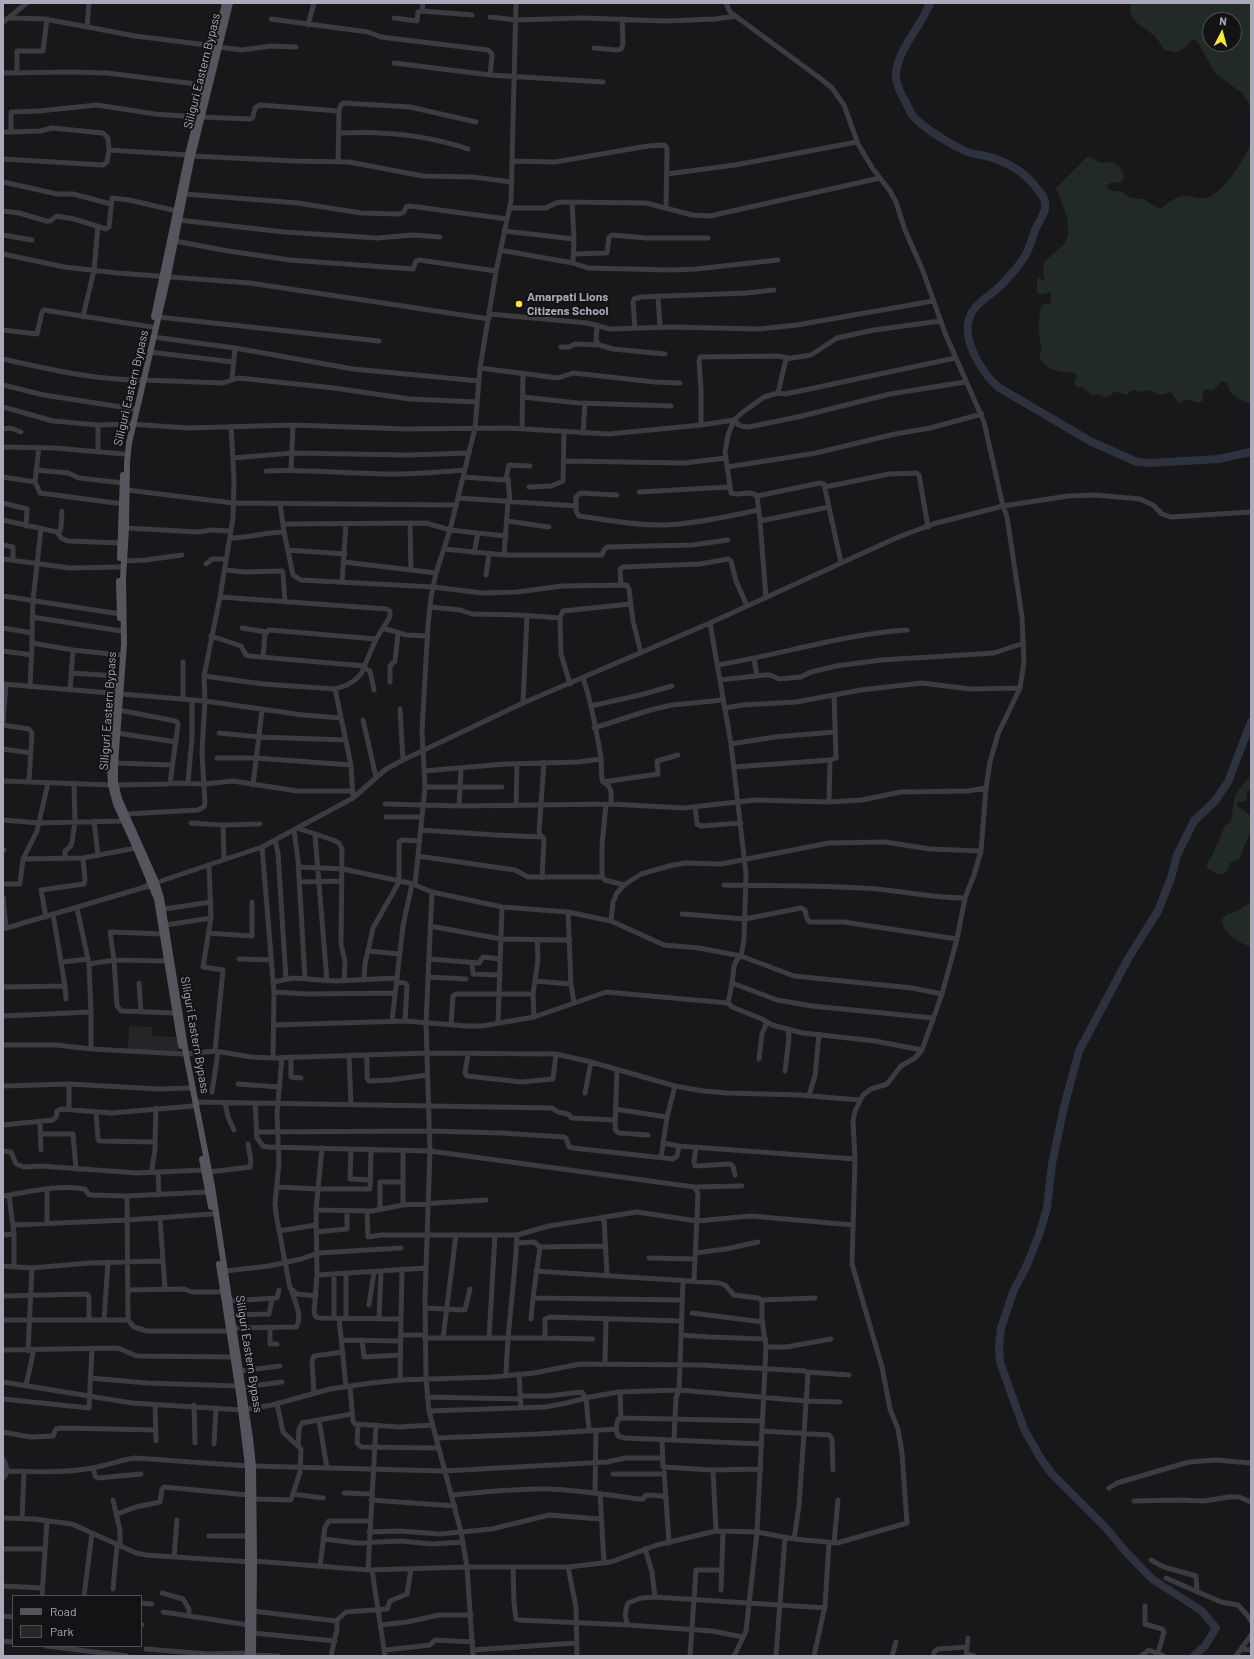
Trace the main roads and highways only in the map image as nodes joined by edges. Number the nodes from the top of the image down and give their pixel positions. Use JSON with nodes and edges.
{"nodes":[{"id":1,"x":225,"y":3,"type":"edge"},
{"id":2,"x":230,"y":3,"type":"edge"},
{"id":3,"x":216,"y":46,"type":"junction"},
{"id":4,"x":199,"y":117,"type":"junction"},
{"id":5,"x":190,"y":155,"type":"junction"},
{"id":6,"x":166,"y":275,"type":"junction"},
{"id":7,"x":142,"y":380,"type":"junction"},
{"id":8,"x":132,"y":424,"type":"junction"},
{"id":9,"x":119,"y":694,"type":"junction"},
{"id":10,"x":113,"y":785,"type":"junction"},
{"id":11,"x":156,"y":883,"type":"junction"},
{"id":12,"x":184,"y":1054,"type":"junction"},
{"id":13,"x":194,"y":1104,"type":"junction"},
{"id":14,"x":207,"y":1171,"type":"junction"},
{"id":15,"x":231,"y":1329,"type":"junction"},
{"id":16,"x":240,"y":1387,"type":"junction"},
{"id":17,"x":250,"y":1466,"type":"junction"},
{"id":18,"x":253,"y":1562,"type":"junction"},
{"id":19,"x":250,"y":1655,"type":"edge"}],
"edges":[{"from":1,"to":3,"type":"main road","name":"Siliguri Eastern Bypass"},
{"from":2,"to":3,"type":"main road","name":"Siliguri Eastern Bypass"},
{"from":3,"to":4,"type":"main road","name":"Siliguri Eastern Bypass"},
{"from":3,"to":4,"type":"main road","name":"Siliguri Eastern Bypass"},
{"from":4,"to":5,"type":"main road","name":"Siliguri Eastern Bypass"},
{"from":5,"to":6,"type":"main road","name":"Siliguri Eastern Bypass"},
{"from":5,"to":6,"type":"main road","name":"Siliguri Eastern Bypass"},
{"from":6,"to":7,"type":"main road","name":"Siliguri Eastern Bypass"},
{"from":6,"to":7,"type":"main road","name":"Siliguri Eastern Bypass"},
{"from":7,"to":8,"type":"main road","name":"Siliguri Eastern Bypass"},
{"from":7,"to":8,"type":"main road","name":"Siliguri Eastern Bypass"},
{"from":8,"to":9,"type":"main road","name":"Siliguri Eastern Bypass"},
{"from":8,"to":9,"type":"main road","name":"Siliguri Eastern Bypass"},
{"from":9,"to":10,"type":"main road","name":"Siliguri Eastern Bypass"},
{"from":9,"to":10,"type":"main road","name":"Siliguri Eastern Bypass"},
{"from":10,"to":11,"type":"main road","name":"Siliguri Eastern Bypass"},
{"from":10,"to":11,"type":"main road","name":"Siliguri Eastern Bypass"},
{"from":11,"to":12,"type":"main road","name":"Siliguri Eastern Bypass"},
{"from":11,"to":12,"type":"main road","name":"Siliguri Eastern Bypass"},
{"from":12,"to":13,"type":"main road","name":"Siliguri Eastern Bypass"},
{"from":12,"to":13,"type":"main road","name":"Siliguri Eastern Bypass"},
{"from":13,"to":14,"type":"main road","name":"Siliguri Eastern Bypass"},
{"from":14,"to":15,"type":"main road","name":"Siliguri Eastern Bypass"},
{"from":14,"to":15,"type":"main road","name":"Siliguri Eastern Bypass"},
{"from":15,"to":16,"type":"main road","name":"Siliguri Eastern Bypass"},
{"from":15,"to":16,"type":"main road","name":"Siliguri Eastern Bypass"},
{"from":16,"to":17,"type":"main road","name":"Siliguri Eastern Bypass"},
{"from":17,"to":18,"type":"main road","name":"Siliguri Eastern Bypass"},
{"from":17,"to":18,"type":"main road","name":"Siliguri Eastern Bypass"},
{"from":18,"to":19,"type":"main road","name":"Siliguri Eastern Bypass"},
{"from":18,"to":19,"type":"main road","name":"Siliguri Eastern Bypass"}]}
